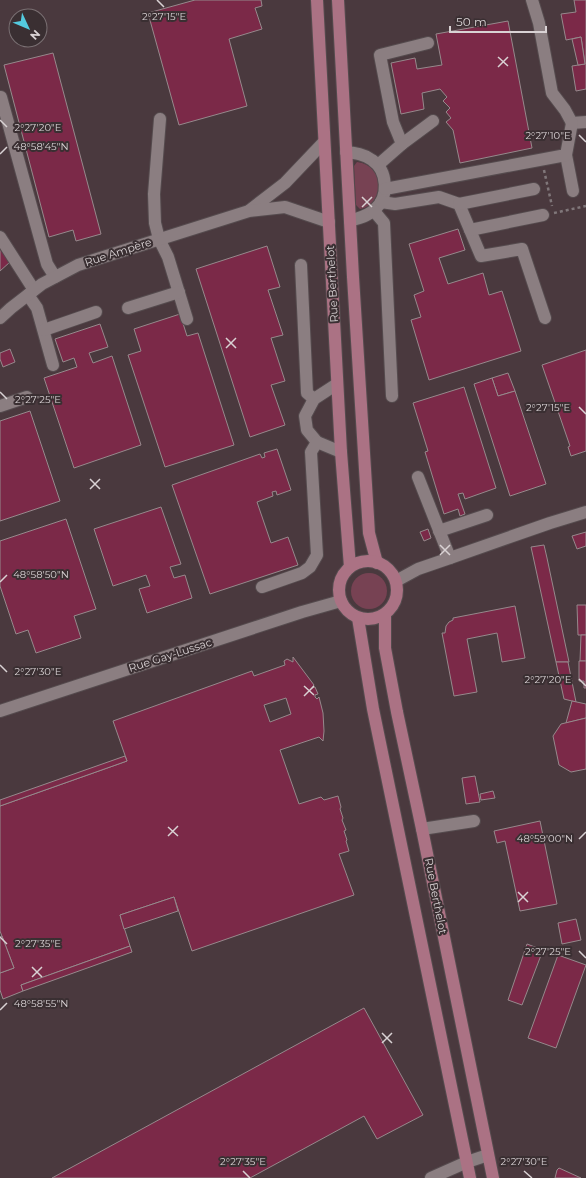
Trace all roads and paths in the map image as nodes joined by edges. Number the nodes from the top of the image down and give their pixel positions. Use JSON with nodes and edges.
{"nodes":[{"id":1,"x":316,"y":0,"type":"edge"},
{"id":2,"x":338,"y":0,"type":"edge"},
{"id":3,"x":532,"y":0,"type":"edge"},
{"id":4,"x":428,"y":42,"type":"dead end"},
{"id":5,"x":1,"y":97,"type":"edge"},
{"id":6,"x":160,"y":119,"type":"dead end"},
{"id":7,"x":433,"y":121,"type":"dead end"},
{"id":8,"x":586,"y":122,"type":"edge"},
{"id":9,"x":572,"y":123,"type":"junction"},
{"id":10,"x":324,"y":142,"type":"junction"},
{"id":11,"x":402,"y":144,"type":"junction"},
{"id":12,"x":346,"y":152,"type":"junction"},
{"id":13,"x":566,"y":155,"type":"junction"},
{"id":14,"x":541,"y":160,"type":"junction"},
{"id":15,"x":378,"y":165,"type":"junction"},
{"id":16,"x":385,"y":189,"type":"junction"},
{"id":17,"x":534,"y":189,"type":"dead end"},
{"id":18,"x":573,"y":191,"type":"dead end"},
{"id":19,"x":460,"y":204,"type":"junction"},
{"id":20,"x":586,"y":206,"type":"edge"},
{"id":21,"x":377,"y":207,"type":"junction"},
{"id":22,"x":249,"y":211,"type":"junction"},
{"id":23,"x":542,"y":215,"type":"dead end"},
{"id":24,"x":350,"y":221,"type":"junction"},
{"id":25,"x":328,"y":222,"type":"junction"},
{"id":26,"x":470,"y":230,"type":"junction"},
{"id":27,"x":0,"y":237,"type":"edge"},
{"id":28,"x":159,"y":239,"type":"junction"},
{"id":29,"x":301,"y":265,"type":"dead end"},
{"id":30,"x":55,"y":277,"type":"junction"},
{"id":31,"x":179,"y":292,"type":"junction"},
{"id":32,"x":31,"y":293,"type":"junction"},
{"id":33,"x":128,"y":308,"type":"dead end"},
{"id":34,"x":96,"y":312,"type":"dead end"},
{"id":35,"x":0,"y":318,"type":"edge"},
{"id":36,"x":545,"y":318,"type":"dead end"},
{"id":37,"x":187,"y":319,"type":"dead end"},
{"id":38,"x":44,"y":330,"type":"junction"},
{"id":39,"x":52,"y":364,"type":"dead end"},
{"id":40,"x":337,"y":384,"type":"junction"},
{"id":41,"x":392,"y":396,"type":"dead end"},
{"id":42,"x":27,"y":397,"type":"dead end"},
{"id":43,"x":314,"y":399,"type":"junction"},
{"id":44,"x":0,"y":406,"type":"edge"},
{"id":45,"x":317,"y":442,"type":"junction"},
{"id":46,"x":341,"y":452,"type":"junction"},
{"id":47,"x":418,"y":476,"type":"dead end"},
{"id":48,"x":586,"y":512,"type":"edge"},
{"id":49,"x":487,"y":515,"type":"dead end"},
{"id":50,"x":439,"y":530,"type":"junction"},
{"id":51,"x":450,"y":558,"type":"junction"},
{"id":52,"x":377,"y":563,"type":"junction"},
{"id":53,"x":350,"y":567,"type":"junction"},
{"id":54,"x":396,"y":581,"type":"junction"},
{"id":55,"x":262,"y":587,"type":"dead end"},
{"id":56,"x":341,"y":601,"type":"junction"},
{"id":57,"x":384,"y":614,"type":"junction"},
{"id":58,"x":358,"y":618,"type":"junction"},
{"id":59,"x":0,"y":711,"type":"edge"},
{"id":60,"x":474,"y":821,"type":"dead end"},
{"id":61,"x":422,"y":829,"type":"junction"},
{"id":62,"x":488,"y":1156,"type":"junction"},
{"id":63,"x":467,"y":1162,"type":"junction"},
{"id":64,"x":431,"y":1178,"type":"edge"},
{"id":65,"x":470,"y":1178,"type":"edge"},
{"id":66,"x":493,"y":1178,"type":"edge"}],
"edges":[{"from":1,"to":10,"type":"main road","name":"Rue Berthelot"},
{"from":2,"to":12,"type":"main road","name":"Rue Berthelot"},
{"from":3,"to":9,"type":"street"},
{"from":4,"to":11,"type":"street"},
{"from":5,"to":30,"type":"street"},
{"from":6,"to":28,"type":"street"},
{"from":7,"to":11,"type":"street"},
{"from":8,"to":9,"type":"street"},
{"from":9,"to":13,"type":"street"},
{"from":10,"to":22,"type":"street","name":"Rue Ampère"},
{"from":10,"to":25,"type":"main road","name":"Rue Berthelot"},
{"from":11,"to":15,"type":"street"},
{"from":12,"to":15,"type":"street"},
{"from":12,"to":24,"type":"main road","name":"Rue Berthelot"},
{"from":13,"to":14,"type":"street"},
{"from":13,"to":18,"type":"street"},
{"from":14,"to":16,"type":"street"},
{"from":14,"to":20,"type":"path"},
{"from":15,"to":16,"type":"street"},
{"from":16,"to":21,"type":"street"},
{"from":17,"to":19,"type":"street"},
{"from":19,"to":21,"type":"street"},
{"from":19,"to":26,"type":"street"},
{"from":21,"to":24,"type":"street"},
{"from":21,"to":41,"type":"street"},
{"from":22,"to":25,"type":"street","name":"Rue Ampère"},
{"from":22,"to":28,"type":"street","name":"Rue Ampère"},
{"from":23,"to":26,"type":"street"},
{"from":24,"to":52,"type":"main road","name":"Rue Berthelot"},
{"from":25,"to":40,"type":"main road","name":"Rue Berthelot"},
{"from":26,"to":36,"type":"street"},
{"from":27,"to":32,"type":"street"},
{"from":28,"to":30,"type":"street","name":"Rue Ampère"},
{"from":28,"to":31,"type":"street"},
{"from":29,"to":43,"type":"street"},
{"from":30,"to":32,"type":"street","name":"Rue Ampère"},
{"from":31,"to":33,"type":"street"},
{"from":31,"to":37,"type":"street"},
{"from":32,"to":35,"type":"street","name":"Rue Ampère"},
{"from":32,"to":38,"type":"street"},
{"from":34,"to":38,"type":"street"},
{"from":38,"to":39,"type":"street"},
{"from":40,"to":43,"type":"street"},
{"from":40,"to":46,"type":"main road","name":"Rue Berthelot"},
{"from":42,"to":44,"type":"street"},
{"from":43,"to":45,"type":"street"},
{"from":45,"to":46,"type":"street"},
{"from":45,"to":55,"type":"street"},
{"from":46,"to":53,"type":"main road","name":"Rue Berthelot"},
{"from":47,"to":50,"type":"street"},
{"from":48,"to":51,"type":"street"},
{"from":49,"to":50,"type":"street"},
{"from":50,"to":51,"type":"street"},
{"from":51,"to":54,"type":"street"},
{"from":52,"to":53,"type":"main road"},
{"from":52,"to":54,"type":"main road"},
{"from":53,"to":56,"type":"main road"},
{"from":54,"to":57,"type":"main road"},
{"from":56,"to":58,"type":"main road"},
{"from":56,"to":59,"type":"street","name":"Rue Gay-Lussac"},
{"from":57,"to":58,"type":"main road"},
{"from":57,"to":61,"type":"main road","name":"Rue Berthelot"},
{"from":58,"to":63,"type":"main road","name":"Rue Berthelot"},
{"from":60,"to":61,"type":"street"},
{"from":61,"to":62,"type":"main road","name":"Rue Berthelot"},
{"from":62,"to":63,"type":"street"},
{"from":62,"to":66,"type":"main road","name":"Rue Berthelot"},
{"from":63,"to":64,"type":"street"},
{"from":63,"to":65,"type":"main road","name":"Rue Berthelot"}]}
